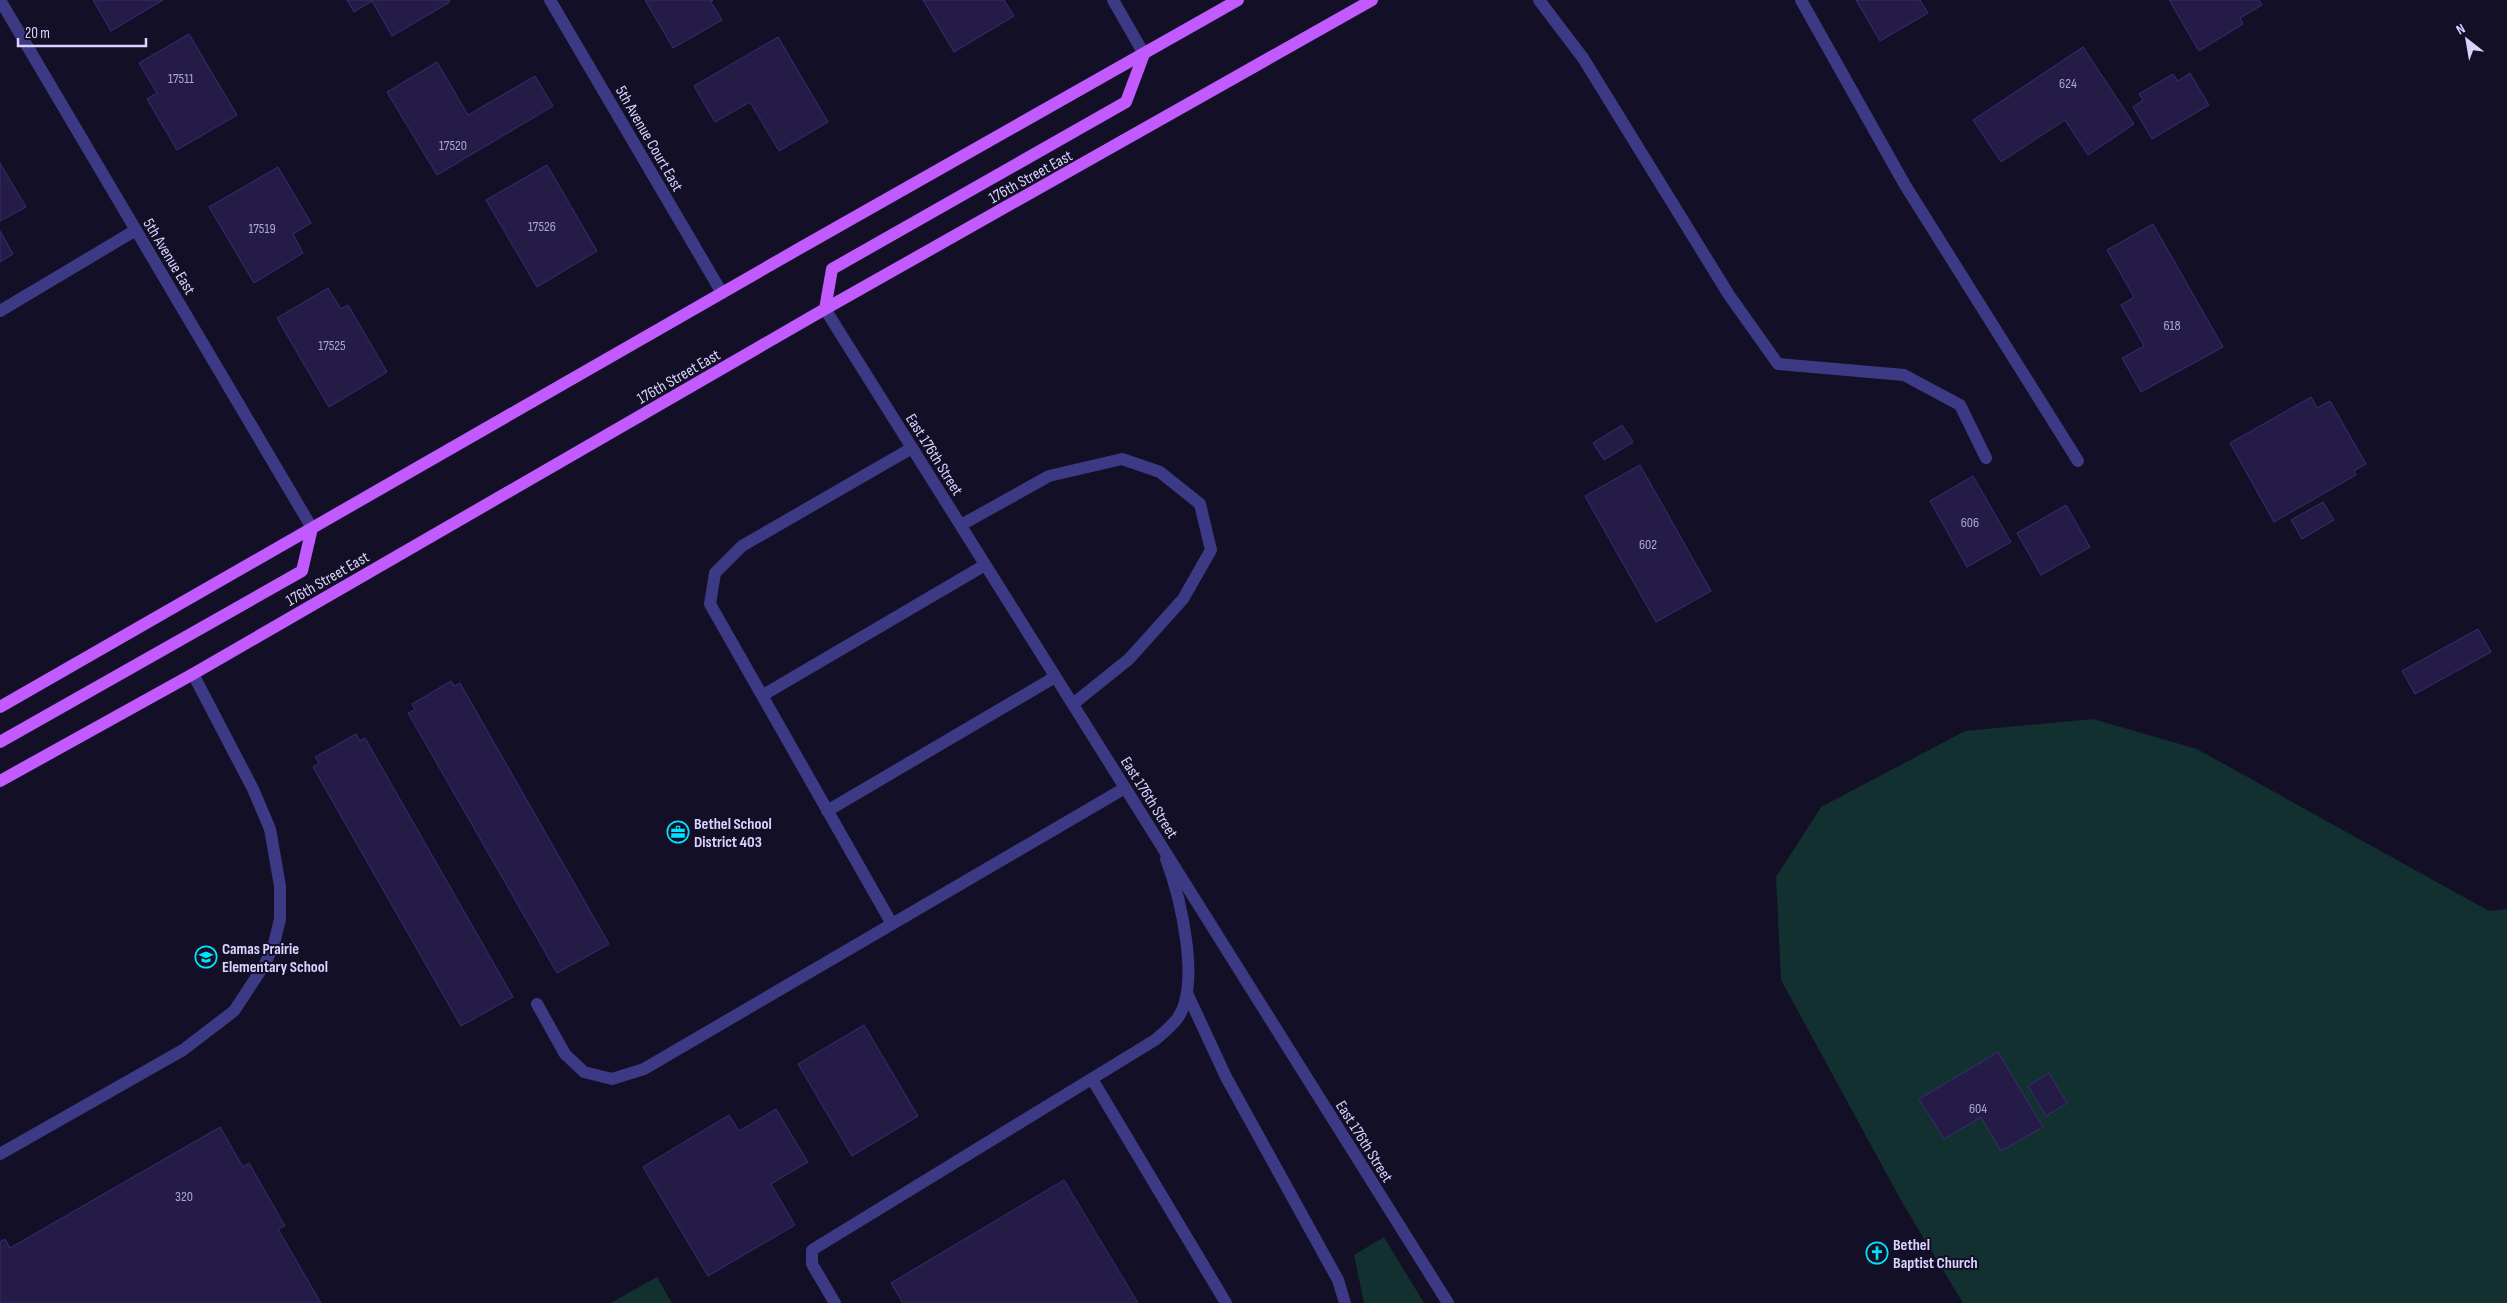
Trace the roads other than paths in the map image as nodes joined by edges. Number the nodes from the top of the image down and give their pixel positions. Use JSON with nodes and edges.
{"nodes":[{"id":1,"x":0,"y":0,"type":"edge"},
{"id":2,"x":550,"y":0,"type":"edge"},
{"id":3,"x":1113,"y":0,"type":"edge"},
{"id":4,"x":1238,"y":0,"type":"edge"},
{"id":5,"x":1372,"y":0,"type":"edge"},
{"id":6,"x":1540,"y":0,"type":"edge"},
{"id":7,"x":1801,"y":0,"type":"edge"},
{"id":8,"x":1144,"y":54,"type":"junction"},
{"id":9,"x":136,"y":230,"type":"junction"},
{"id":10,"x":722,"y":293,"type":"junction"},
{"id":11,"x":825,"y":309,"type":"junction"},
{"id":12,"x":0,"y":311,"type":"edge"},
{"id":13,"x":912,"y":448,"type":"junction"},
{"id":14,"x":1986,"y":458,"type":"dead end"},
{"id":15,"x":2078,"y":461,"type":"dead end"},
{"id":16,"x":961,"y":525,"type":"junction"},
{"id":17,"x":312,"y":528,"type":"junction"},
{"id":18,"x":985,"y":565,"type":"junction"},
{"id":19,"x":192,"y":674,"type":"junction"},
{"id":20,"x":1056,"y":677,"type":"junction"},
{"id":21,"x":763,"y":695,"type":"junction"},
{"id":22,"x":1073,"y":704,"type":"junction"},
{"id":23,"x":0,"y":706,"type":"edge"},
{"id":24,"x":0,"y":742,"type":"edge"},
{"id":25,"x":0,"y":781,"type":"edge"},
{"id":26,"x":1125,"y":788,"type":"junction"},
{"id":27,"x":827,"y":811,"type":"junction"},
{"id":28,"x":1162,"y":847,"type":"junction"},
{"id":29,"x":892,"y":924,"type":"junction"},
{"id":30,"x":1187,"y":993,"type":"junction"},
{"id":31,"x":537,"y":1004,"type":"dead end"},
{"id":32,"x":1092,"y":1079,"type":"junction"},
{"id":33,"x":0,"y":1154,"type":"edge"},
{"id":34,"x":835,"y":1303,"type":"edge"},
{"id":35,"x":1226,"y":1303,"type":"edge"},
{"id":36,"x":1345,"y":1303,"type":"edge"},
{"id":37,"x":1448,"y":1303,"type":"edge"}],
"edges":[{"from":1,"to":9,"type":"street","name":"5th Avenue East"},
{"from":2,"to":10,"type":"street","name":"5th Avenue Court East"},
{"from":3,"to":8,"type":"street"},
{"from":4,"to":8,"type":"main road"},
{"from":5,"to":11,"type":"main road","name":"176th Street East"},
{"from":6,"to":14,"type":"street"},
{"from":7,"to":15,"type":"street"},
{"from":8,"to":10,"type":"main road"},
{"from":8,"to":11,"type":"main road"},
{"from":9,"to":12,"type":"street"},
{"from":9,"to":17,"type":"street","name":"5th Avenue East"},
{"from":10,"to":17,"type":"main road"},
{"from":11,"to":13,"type":"street","name":"East 176th Street"},
{"from":11,"to":19,"type":"main road","name":"176th Street East"},
{"from":13,"to":16,"type":"street","name":"East 176th Street"},
{"from":13,"to":21,"type":"street"},
{"from":16,"to":18,"type":"street","name":"East 176th Street"},
{"from":16,"to":22,"type":"street"},
{"from":17,"to":23,"type":"main road"},
{"from":17,"to":24,"type":"main road"},
{"from":18,"to":20,"type":"street","name":"East 176th Street"},
{"from":18,"to":21,"type":"street"},
{"from":19,"to":25,"type":"main road","name":"176th Street East"},
{"from":19,"to":33,"type":"street"},
{"from":20,"to":22,"type":"street","name":"East 176th Street"},
{"from":20,"to":27,"type":"street"},
{"from":21,"to":27,"type":"street"},
{"from":22,"to":26,"type":"street","name":"East 176th Street"},
{"from":26,"to":28,"type":"street","name":"East 176th Street"},
{"from":26,"to":29,"type":"street"},
{"from":27,"to":29,"type":"street"},
{"from":28,"to":30,"type":"street"},
{"from":28,"to":37,"type":"street","name":"East 176th Street"},
{"from":29,"to":31,"type":"street"},
{"from":30,"to":32,"type":"street"},
{"from":30,"to":36,"type":"street"},
{"from":32,"to":34,"type":"street"},
{"from":32,"to":35,"type":"street"}]}
